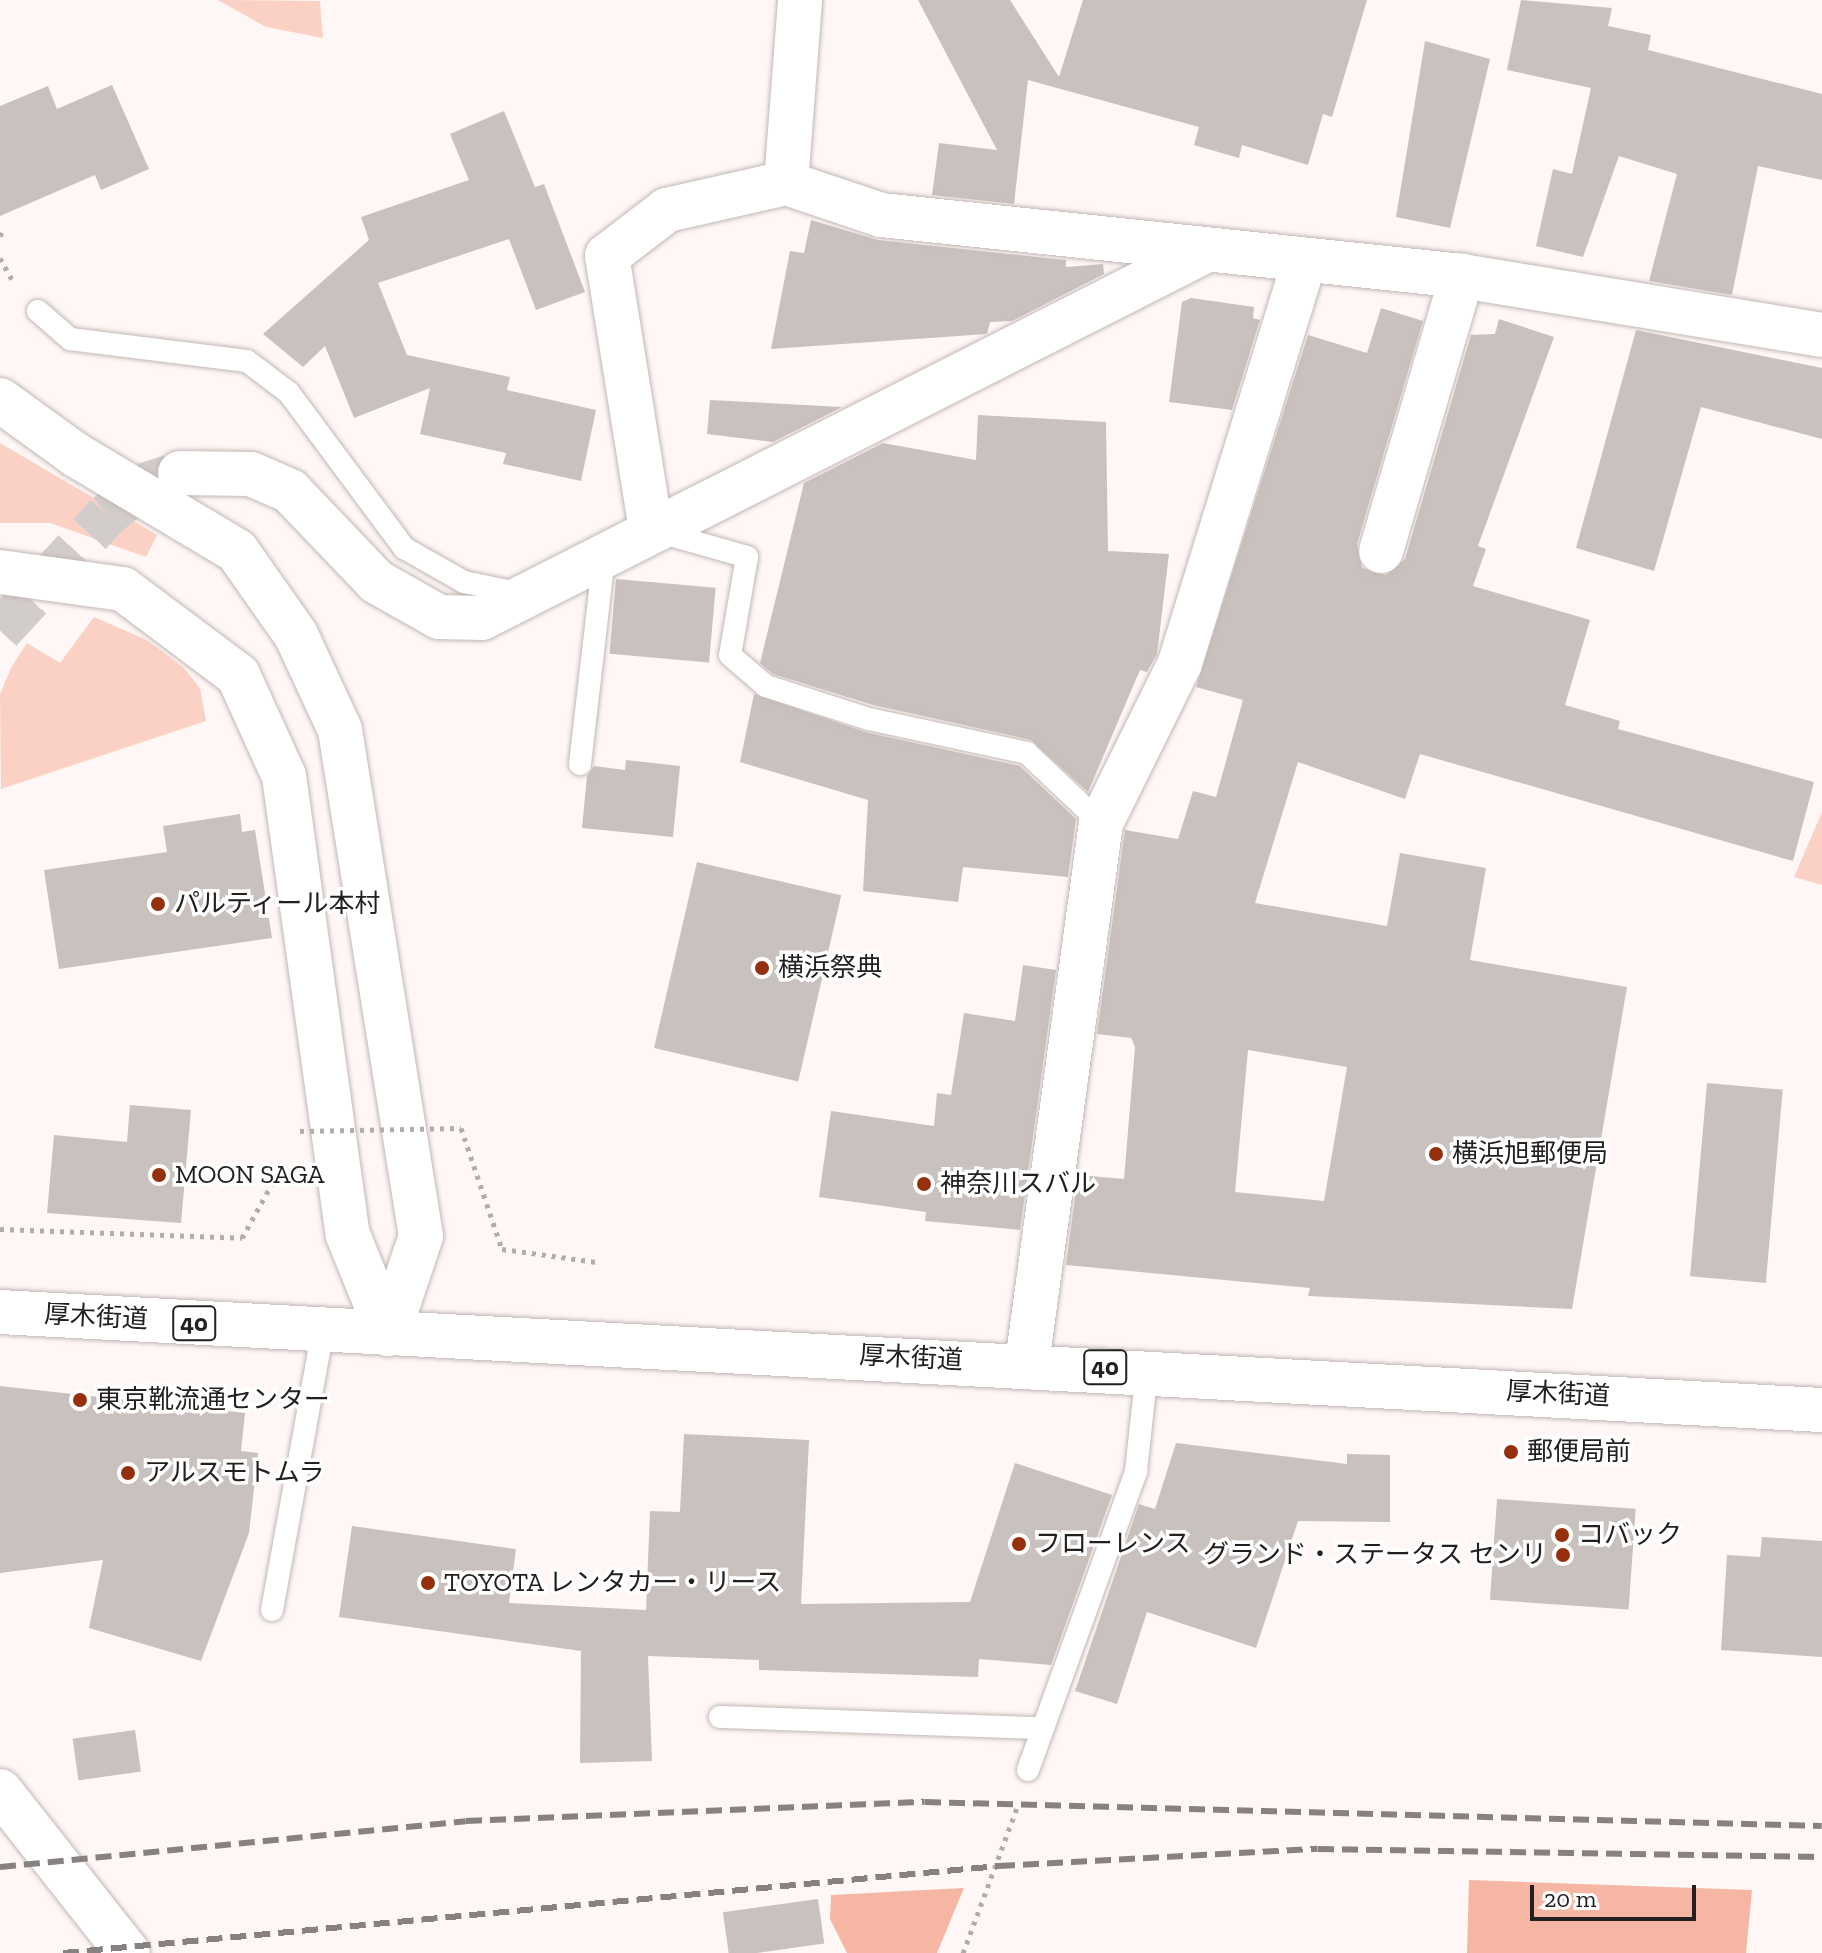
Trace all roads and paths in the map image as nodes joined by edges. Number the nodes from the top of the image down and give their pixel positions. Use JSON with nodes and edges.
{"nodes":[{"id":1,"x":801,"y":1,"type":"edge"},
{"id":2,"x":786,"y":183,"type":"junction"},
{"id":3,"x":4,"y":228,"type":"dead end"},
{"id":4,"x":0,"y":236,"type":"edge"},
{"id":5,"x":1203,"y":252,"type":"junction"},
{"id":6,"x":1304,"y":262,"type":"junction"},
{"id":7,"x":1462,"y":276,"type":"junction"},
{"id":8,"x":38,"y":311,"type":"dead end"},
{"id":9,"x":1822,"y":335,"type":"edge"},
{"id":10,"x":0,"y":400,"type":"edge"},
{"id":11,"x":180,"y":473,"type":"tunnel mouth"},
{"id":12,"x":651,"y":530,"type":"junction"},
{"id":13,"x":1381,"y":551,"type":"dead end"},
{"id":14,"x":604,"y":557,"type":"junction"},
{"id":15,"x":0,"y":572,"type":"edge"},
{"id":16,"x":522,"y":594,"type":"junction"},
{"id":17,"x":580,"y":764,"type":"dead end"},
{"id":18,"x":1101,"y":823,"type":"junction"},
{"id":19,"x":0,"y":1229,"type":"edge"},
{"id":20,"x":596,"y":1262,"type":"dead end"},
{"id":21,"x":1,"y":1304,"type":"edge"},
{"id":22,"x":323,"y":1330,"type":"junction"},
{"id":23,"x":388,"y":1334,"type":"junction"},
{"id":24,"x":1027,"y":1363,"type":"junction"},
{"id":25,"x":1147,"y":1370,"type":"junction"},
{"id":26,"x":1822,"y":1410,"type":"edge"},
{"id":27,"x":272,"y":1610,"type":"dead end"},
{"id":28,"x":720,"y":1717,"type":"dead end"},
{"id":29,"x":1042,"y":1728,"type":"junction"},
{"id":30,"x":1028,"y":1770,"type":"joint"},
{"id":31,"x":0,"y":1791,"type":"edge"},
{"id":32,"x":128,"y":1953,"type":"edge"},
{"id":33,"x":963,"y":1953,"type":"edge"}],
"edges":[{"from":1,"to":2,"type":"main road"},
{"from":2,"to":5,"type":"main road"},
{"from":2,"to":12,"type":"main road"},
{"from":3,"to":4,"type":"path"},
{"from":5,"to":6,"type":"main road"},
{"from":5,"to":12,"type":"main road"},
{"from":6,"to":7,"type":"main road"},
{"from":6,"to":18,"type":"main road"},
{"from":7,"to":9,"type":"main road"},
{"from":7,"to":13,"type":"main road"},
{"from":8,"to":16,"type":"lane"},
{"from":10,"to":23,"type":"main road"},
{"from":11,"to":16,"type":"main road"},
{"from":12,"to":14,"type":"main road"},
{"from":12,"to":18,"type":"lane"},
{"from":14,"to":16,"type":"main road"},
{"from":14,"to":17,"type":"lane"},
{"from":15,"to":23,"type":"main road"},
{"from":18,"to":24,"type":"main road"},
{"from":19,"to":20,"type":"path","bridge":true},
{"from":21,"to":22,"type":"main road","name":"厚木街道","number":"40"},
{"from":22,"to":23,"type":"main road","name":"厚木街道","number":"40"},
{"from":22,"to":27,"type":"lane"},
{"from":23,"to":24,"type":"main road","name":"厚木街道","number":"40"},
{"from":24,"to":25,"type":"main road","name":"厚木街道","number":"40"},
{"from":25,"to":26,"type":"main road","name":"厚木街道","number":"40"},
{"from":25,"to":29,"type":"lane"},
{"from":28,"to":29,"type":"lane"},
{"from":29,"to":30,"type":"lane"},
{"from":30,"to":33,"type":"path"},
{"from":31,"to":32,"type":"main road"}]}
